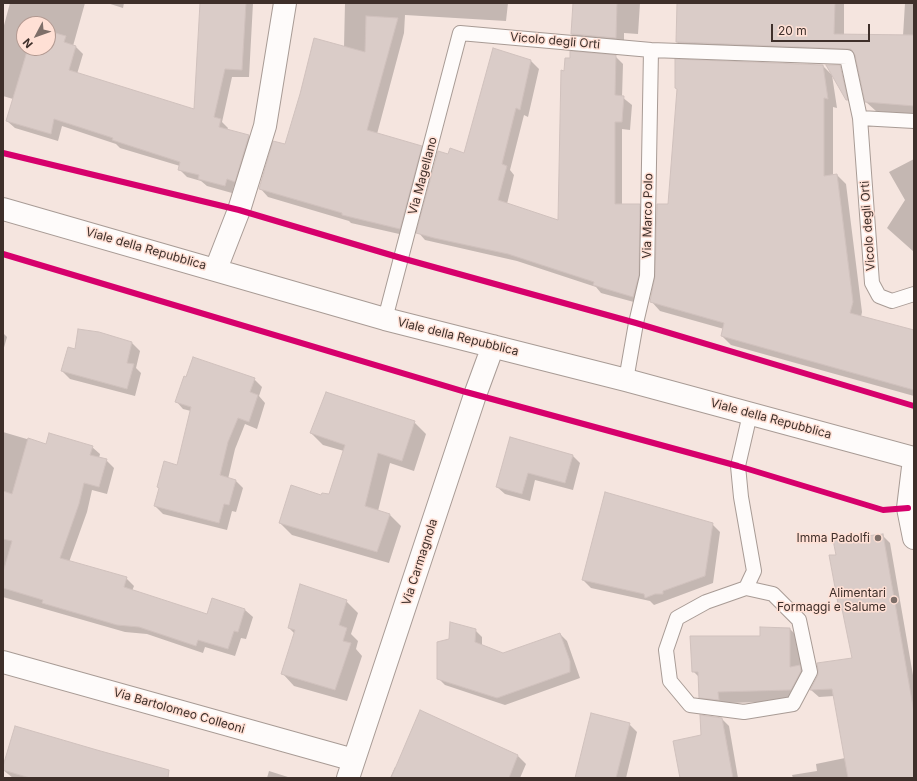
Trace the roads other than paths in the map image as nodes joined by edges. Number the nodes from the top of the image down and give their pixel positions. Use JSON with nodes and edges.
{"nodes":[{"id":1,"x":285,"y":3,"type":"edge"},
{"id":2,"x":460,"y":32,"type":"joint"},
{"id":3,"x":651,"y":50,"type":"junction"},
{"id":4,"x":860,"y":118,"type":"junction"},
{"id":5,"x":914,"y":121,"type":"edge"},
{"id":6,"x":3,"y":209,"type":"edge"},
{"id":7,"x":216,"y":269,"type":"junction"},
{"id":8,"x":914,"y":294,"type":"edge"},
{"id":9,"x":385,"y":319,"type":"junction"},
{"id":10,"x":493,"y":346,"type":"junction"},
{"id":11,"x":626,"y":380,"type":"junction"},
{"id":12,"x":750,"y":414,"type":"junction"},
{"id":13,"x":914,"y":458,"type":"edge"},
{"id":14,"x":914,"y":538,"type":"edge"},
{"id":15,"x":746,"y":588,"type":"junction"},
{"id":16,"x":3,"y":662,"type":"edge"},
{"id":17,"x":351,"y":769,"type":"edge"}],
"edges":[{"from":1,"to":7,"type":"street"},
{"from":2,"to":3,"type":"lane","name":"Vicolo degli Orti"},
{"from":2,"to":9,"type":"lane","name":"Via Magellano"},
{"from":3,"to":4,"type":"lane","name":"Vicolo degli Orti"},
{"from":3,"to":11,"type":"lane","name":"Via Marco Polo"},
{"from":4,"to":5,"type":"lane"},
{"from":4,"to":8,"type":"lane","name":"Vicolo degli Orti"},
{"from":6,"to":7,"type":"street","name":"Viale della Repubblica"},
{"from":7,"to":9,"type":"street","name":"Viale della Repubblica"},
{"from":9,"to":10,"type":"street","name":"Viale della Repubblica"},
{"from":10,"to":11,"type":"street","name":"Viale della Repubblica"},
{"from":10,"to":17,"type":"street","name":"Via Carmagnola"},
{"from":11,"to":12,"type":"street","name":"Viale della Repubblica"},
{"from":12,"to":13,"type":"street","name":"Viale della Repubblica"},
{"from":12,"to":15,"type":"lane"},
{"from":13,"to":14,"type":"street"},
{"from":15,"to":15,"type":"lane"},
{"from":16,"to":17,"type":"street","name":"Via Bartolomeo Colleoni"}]}
